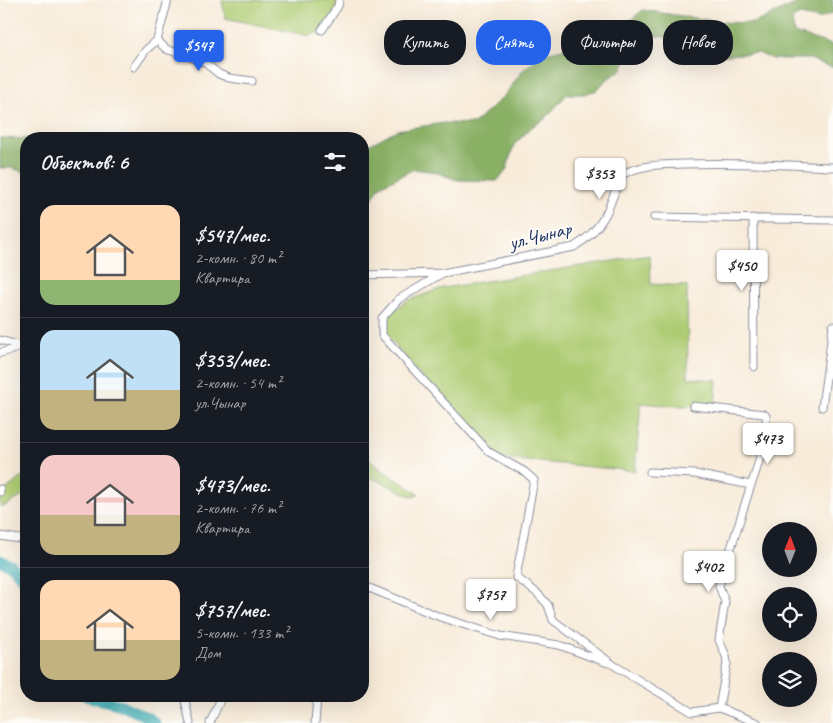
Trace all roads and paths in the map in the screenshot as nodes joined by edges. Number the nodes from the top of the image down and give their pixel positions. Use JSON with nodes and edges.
{"nodes":[{"id":1,"x":168,"y":0,"type":"edge"},
{"id":2,"x":339,"y":0,"type":"edge"},
{"id":3,"x":322,"y":30,"type":"dead end"},
{"id":4,"x":157,"y":40,"type":"junction"},
{"id":5,"x":134,"y":67,"type":"dead end"},
{"id":6,"x":252,"y":81,"type":"dead end"},
{"id":7,"x":833,"y":167,"type":"edge"},
{"id":8,"x":654,"y":217,"type":"dead end"},
{"id":9,"x":753,"y":218,"type":"junction"},
{"id":10,"x":833,"y":220,"type":"edge"},
{"id":11,"x":443,"y":273,"type":"junction"},
{"id":12,"x":369,"y":276,"type":"edge"},
{"id":13,"x":833,"y":326,"type":"edge"},
{"id":14,"x":0,"y":340,"type":"edge"},
{"id":15,"x":20,"y":345,"type":"edge"},
{"id":16,"x":20,"y":347,"type":"edge"},
{"id":17,"x":0,"y":353,"type":"edge"},
{"id":18,"x":754,"y":367,"type":"dead end"},
{"id":19,"x":693,"y":406,"type":"dead end"},
{"id":20,"x":822,"y":407,"type":"dead end"},
{"id":21,"x":650,"y":472,"type":"dead end"},
{"id":22,"x":751,"y":485,"type":"junction"},
{"id":23,"x":0,"y":536,"type":"edge"},
{"id":24,"x":20,"y":539,"type":"edge"},
{"id":25,"x":369,"y":588,"type":"edge"},
{"id":26,"x":615,"y":666,"type":"junction"},
{"id":27,"x":185,"y":702,"type":"edge"},
{"id":28,"x":219,"y":702,"type":"edge"},
{"id":29,"x":317,"y":702,"type":"edge"},
{"id":30,"x":719,"y":708,"type":"junction"},
{"id":31,"x":190,"y":723,"type":"edge"},
{"id":32,"x":210,"y":723,"type":"edge"},
{"id":33,"x":315,"y":723,"type":"edge"},
{"id":34,"x":758,"y":723,"type":"edge"}],
"edges":[{"from":1,"to":4,"type":"street"},
{"from":2,"to":3,"type":"street"},
{"from":4,"to":5,"type":"street"},
{"from":4,"to":6,"type":"street"},
{"from":7,"to":11,"type":"street","name":"ул.Чынар"},
{"from":8,"to":9,"type":"street"},
{"from":9,"to":10,"type":"street"},
{"from":9,"to":18,"type":"street"},
{"from":11,"to":12,"type":"street","name":"ул.Чынар"},
{"from":11,"to":26,"type":"street"},
{"from":13,"to":20,"type":"street"},
{"from":14,"to":15,"type":"street"},
{"from":16,"to":17,"type":"street"},
{"from":19,"to":22,"type":"street"},
{"from":21,"to":22,"type":"street"},
{"from":22,"to":30,"type":"street"},
{"from":23,"to":24,"type":"street"},
{"from":25,"to":26,"type":"street"},
{"from":26,"to":30,"type":"street"},
{"from":27,"to":31,"type":"street"},
{"from":28,"to":32,"type":"street"},
{"from":29,"to":33,"type":"street"},
{"from":30,"to":34,"type":"street"}]}
